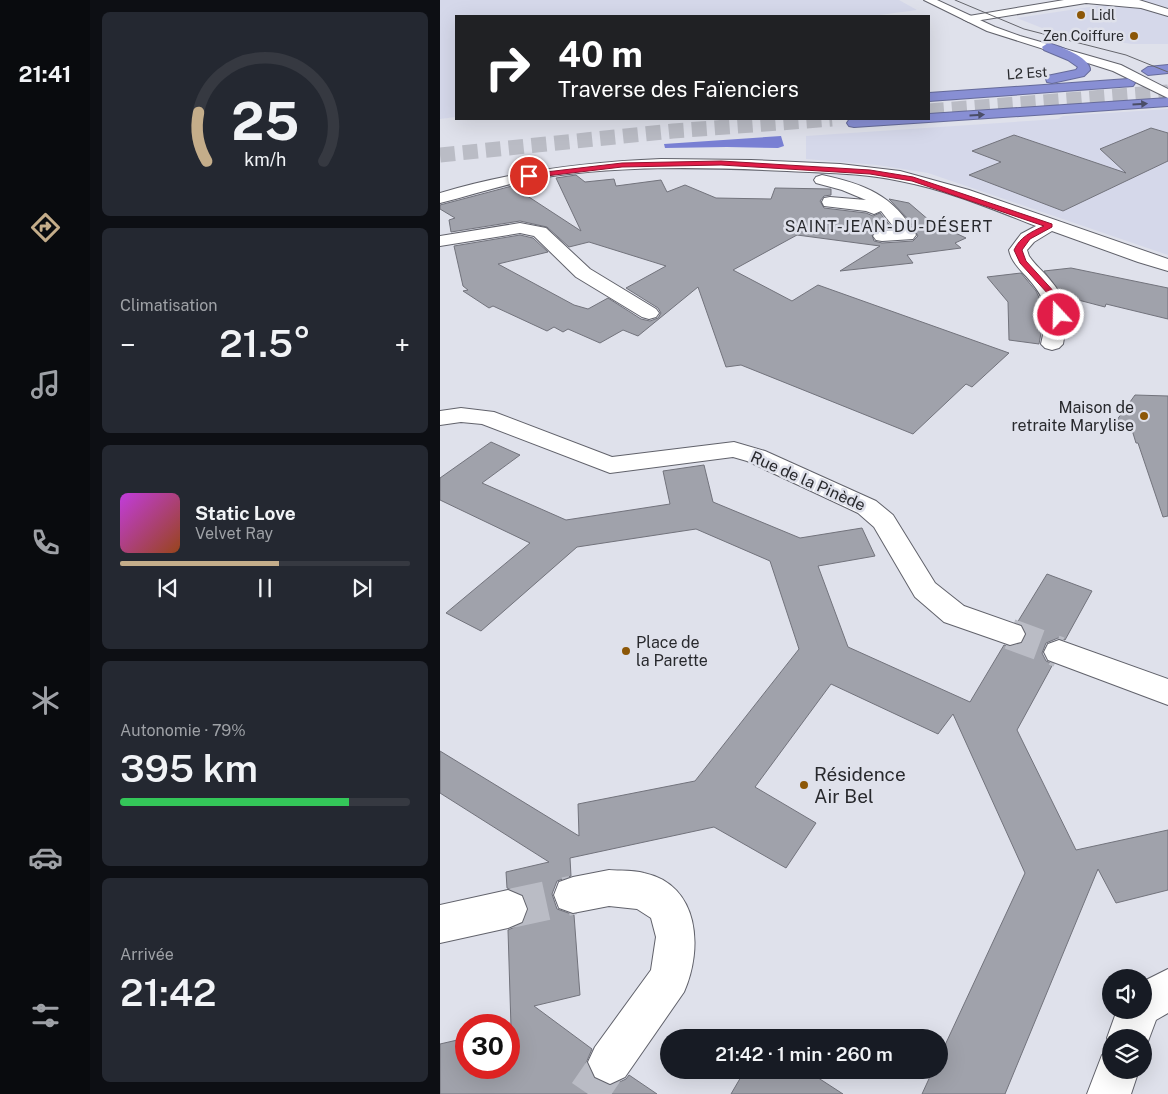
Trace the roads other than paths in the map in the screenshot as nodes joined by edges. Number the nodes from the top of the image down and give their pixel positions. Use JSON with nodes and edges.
{"nodes":[{"id":1,"x":929,"y":0,"type":"edge"},
{"id":2,"x":940,"y":0,"type":"edge"},
{"id":3,"x":1006,"y":0,"type":"edge"},
{"id":4,"x":1083,"y":0,"type":"edge"},
{"id":5,"x":1088,"y":0,"type":"edge"},
{"id":6,"x":1128,"y":0,"type":"edge"},
{"id":7,"x":1140,"y":5,"type":"junction"},
{"id":8,"x":1028,"y":9,"type":"junction"},
{"id":9,"x":1168,"y":13,"type":"edge"},
{"id":10,"x":973,"y":18,"type":"junction"},
{"id":11,"x":1048,"y":47,"type":"junction"},
{"id":12,"x":1168,"y":69,"type":"edge"},
{"id":13,"x":1148,"y":71,"type":"junction"},
{"id":14,"x":1127,"y":78,"type":"junction"},
{"id":15,"x":1052,"y":79,"type":"junction"},
{"id":16,"x":1168,"y":80,"type":"edge"},
{"id":17,"x":930,"y":88,"type":"edge"},
{"id":18,"x":1168,"y":94,"type":"edge"},
{"id":19,"x":930,"y":97,"type":"edge"},
{"id":20,"x":1168,"y":102,"type":"edge"},
{"id":21,"x":930,"y":118,"type":"edge"},
{"id":22,"x":906,"y":120,"type":"edge"},
{"id":23,"x":854,"y":123,"type":"dead end"},
{"id":24,"x":778,"y":166,"type":"junction"},
{"id":25,"x":440,"y":198,"type":"edge"},
{"id":26,"x":830,"y":202,"type":"dead end"},
{"id":27,"x":902,"y":223,"type":"junction"},
{"id":28,"x":1050,"y":226,"type":"junction"},
{"id":29,"x":882,"y":236,"type":"dead end"},
{"id":30,"x":440,"y":241,"type":"edge"},
{"id":31,"x":1168,"y":265,"type":"edge"},
{"id":32,"x":649,"y":313,"type":"dead end"},
{"id":33,"x":1052,"y":344,"type":"dead end"},
{"id":34,"x":440,"y":418,"type":"edge"},
{"id":35,"x":1010,"y":634,"type":"tunnel mouth"},
{"id":36,"x":1059,"y":652,"type":"tunnel mouth"},
{"id":37,"x":1168,"y":692,"type":"edge"},
{"id":38,"x":573,"y":895,"type":"tunnel mouth"},
{"id":39,"x":508,"y":909,"type":"tunnel mouth"},
{"id":40,"x":440,"y":924,"type":"edge"},
{"id":41,"x":1168,"y":990,"type":"edge"},
{"id":42,"x":1152,"y":999,"type":"edge"},
{"id":43,"x":610,"y":1062,"type":"tunnel mouth"},
{"id":44,"x":1114,"y":1079,"type":"edge"},
{"id":45,"x":1109,"y":1094,"type":"edge"}],
"edges":[{"from":1,"to":10,"type":"street"},
{"from":2,"to":10,"type":"street"},
{"from":3,"to":8,"type":"street"},
{"from":4,"to":8,"type":"street"},
{"from":5,"to":7,"type":"street"},
{"from":6,"to":7,"type":"street"},
{"from":7,"to":9,"type":"street"},
{"from":8,"to":10,"type":"street"},
{"from":10,"to":11,"type":"street"},
{"from":10,"to":13,"type":"street"},
{"from":11,"to":14,"type":"street"},
{"from":11,"to":15,"type":"highway"},
{"from":12,"to":13,"type":"highway"},
{"from":13,"to":14,"type":"street"},
{"from":13,"to":16,"type":"street"},
{"from":14,"to":15,"type":"highway"},
{"from":14,"to":18,"type":"street"},
{"from":14,"to":19,"type":"highway","name":"L2 Est"},
{"from":15,"to":17,"type":"highway"},
{"from":21,"to":20,"type":"highway","one_way":true},
{"from":22,"to":23,"type":"highway"},
{"from":24,"to":25,"type":"street"},
{"from":24,"to":27,"type":"street"},
{"from":24,"to":28,"type":"street"},
{"from":26,"to":27,"type":"street"},
{"from":27,"to":29,"type":"street"},
{"from":28,"to":31,"type":"street"},
{"from":28,"to":33,"type":"street"},
{"from":30,"to":32,"type":"street"},
{"from":34,"to":35,"type":"street","name":"Rue de la Pinède"},
{"from":36,"to":37,"type":"street"},
{"from":38,"to":43,"type":"street"},
{"from":39,"to":40,"type":"street"},
{"from":41,"to":42,"type":"street"},
{"from":44,"to":45,"type":"street"}]}
